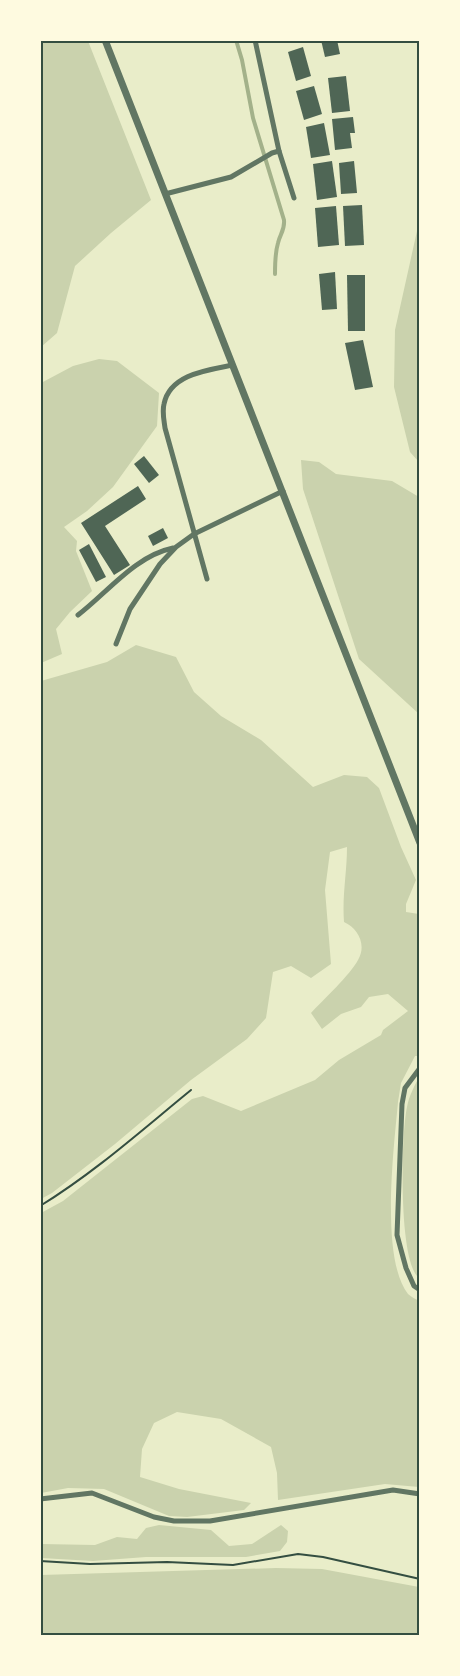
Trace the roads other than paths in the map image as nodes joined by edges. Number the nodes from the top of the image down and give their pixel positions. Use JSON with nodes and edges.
{"nodes":[{"id":1,"x":105,"y":40,"type":"edge"},
{"id":2,"x":255,"y":40,"type":"edge"},
{"id":3,"x":279,"y":152,"type":"junction"},
{"id":4,"x":165,"y":194,"type":"junction"},
{"id":5,"x":294,"y":198,"type":"dead end"},
{"id":6,"x":233,"y":365,"type":"junction"},
{"id":7,"x":283,"y":491,"type":"junction"},
{"id":8,"x":194,"y":534,"type":"junction"},
{"id":9,"x":175,"y":548,"type":"junction"},
{"id":10,"x":207,"y":579,"type":"dead end"},
{"id":11,"x":78,"y":615,"type":"dead end"},
{"id":12,"x":116,"y":644,"type":"dead end"},
{"id":13,"x":417,"y":830,"type":"edge"},
{"id":14,"x":420,"y":843,"type":"edge"},
{"id":15,"x":420,"y":1068,"type":"edge"},
{"id":16,"x":420,"y":1290,"type":"edge"},
{"id":17,"x":420,"y":1494,"type":"edge"},
{"id":18,"x":40,"y":1499,"type":"edge"}],
"edges":[{"from":1,"to":4,"type":"street"},
{"from":2,"to":3,"type":"street"},
{"from":3,"to":4,"type":"street"},
{"from":3,"to":5,"type":"street"},
{"from":4,"to":6,"type":"street"},
{"from":6,"to":7,"type":"street"},
{"from":6,"to":8,"type":"street"},
{"from":7,"to":8,"type":"street"},
{"from":7,"to":13,"type":"street"},
{"from":8,"to":9,"type":"street"},
{"from":8,"to":10,"type":"street"},
{"from":9,"to":11,"type":"street"},
{"from":9,"to":12,"type":"street"},
{"from":13,"to":14,"type":"street"},
{"from":15,"to":16,"type":"street"},
{"from":17,"to":18,"type":"street"}]}
